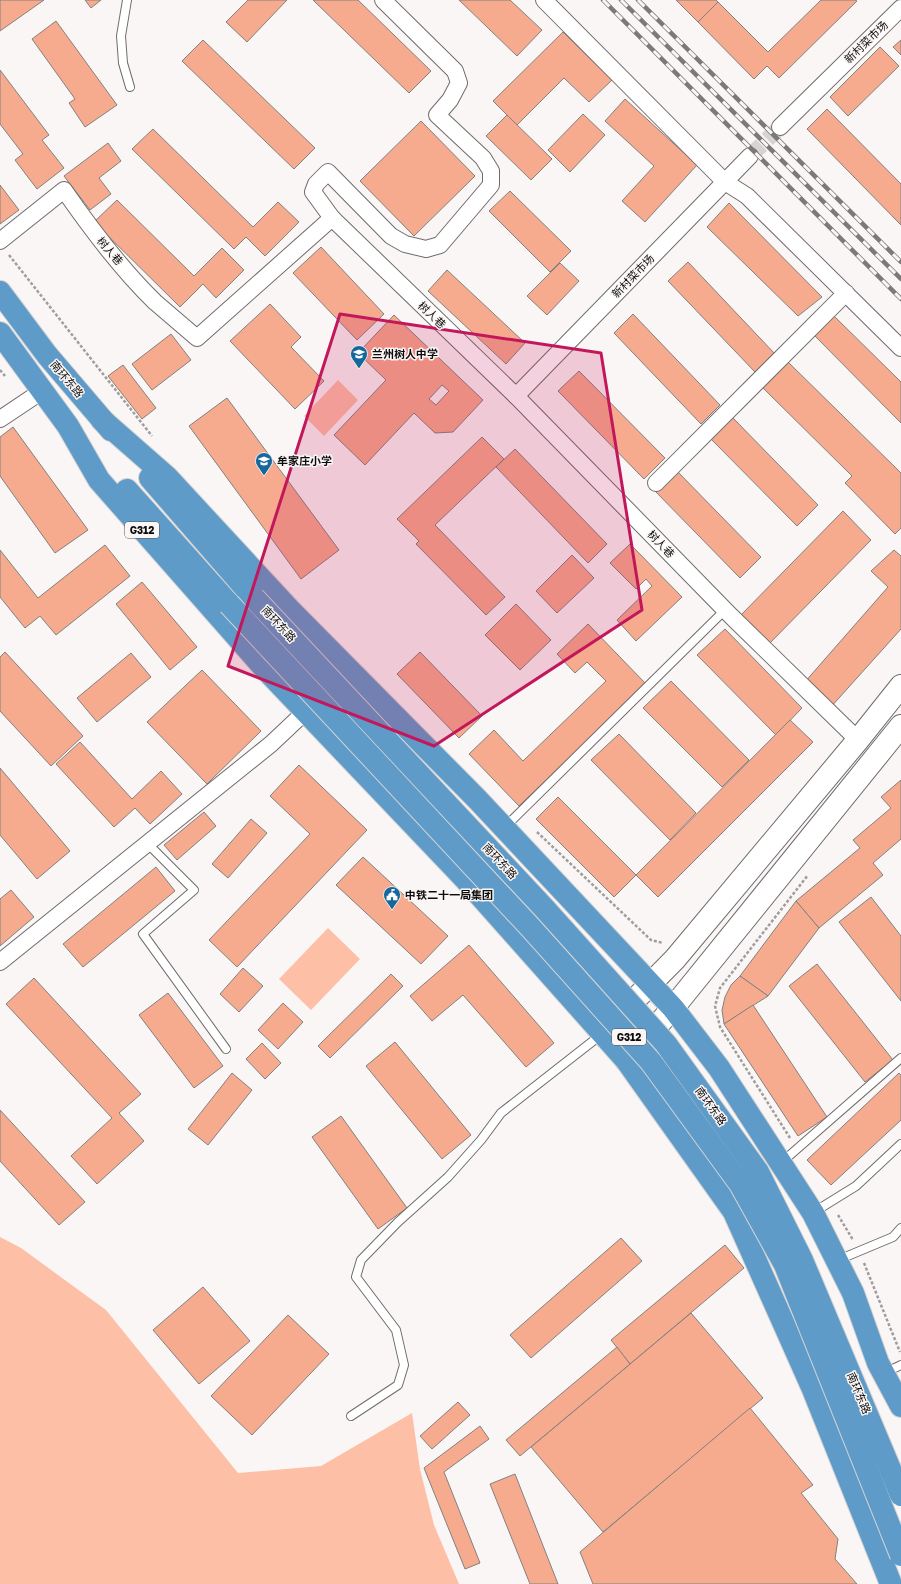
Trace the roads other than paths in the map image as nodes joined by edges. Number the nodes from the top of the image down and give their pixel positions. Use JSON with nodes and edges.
{"nodes":[{"id":1,"x":127,"y":0,"type":"edge"},
{"id":2,"x":383,"y":0,"type":"edge"},
{"id":3,"x":544,"y":0,"type":"edge"},
{"id":4,"x":901,"y":8,"type":"edge"},
{"id":5,"x":130,"y":87,"type":"dead end"},
{"id":6,"x":780,"y":127,"type":"tunnel mouth"},
{"id":7,"x":750,"y":156,"type":"tunnel mouth"},
{"id":8,"x":725,"y":182,"type":"junction"},
{"id":9,"x":332,"y":218,"type":"junction"},
{"id":10,"x":2,"y":245,"type":"edge"},
{"id":11,"x":0,"y":292,"type":"edge"},
{"id":12,"x":846,"y":293,"type":"junction"},
{"id":13,"x":0,"y":333,"type":"edge"},
{"id":14,"x":901,"y":348,"type":"edge"},
{"id":15,"x":42,"y":391,"type":"junction"},
{"id":16,"x":516,"y":396,"type":"junction"},
{"id":17,"x":0,"y":419,"type":"edge"},
{"id":18,"x":102,"y":420,"type":"junction"},
{"id":19,"x":68,"y":426,"type":"junction"},
{"id":20,"x":656,"y":483,"type":"dead end"},
{"id":21,"x":725,"y":610,"type":"junction"},
{"id":22,"x":901,"y":686,"type":"edge"},
{"id":23,"x":306,"y":711,"type":"junction"},
{"id":24,"x":901,"y":726,"type":"edge"},
{"id":25,"x":858,"y":740,"type":"junction"},
{"id":26,"x":511,"y":821,"type":"junction"},
{"id":27,"x":148,"y":843,"type":"junction"},
{"id":28,"x":0,"y":962,"type":"edge"},
{"id":29,"x":650,"y":984,"type":"junction"},
{"id":30,"x":673,"y":1008,"type":"junction"},
{"id":31,"x":602,"y":1033,"type":"junction"},
{"id":32,"x":226,"y":1049,"type":"dead end"},
{"id":33,"x":901,"y":1058,"type":"edge"},
{"id":34,"x":626,"y":1060,"type":"junction"},
{"id":35,"x":901,"y":1144,"type":"edge"},
{"id":36,"x":789,"y":1156,"type":"junction"},
{"id":37,"x":813,"y":1213,"type":"junction"},
{"id":38,"x":901,"y":1228,"type":"edge"},
{"id":39,"x":837,"y":1260,"type":"junction"},
{"id":40,"x":892,"y":1369,"type":"edge"},
{"id":41,"x":901,"y":1406,"type":"edge"},
{"id":42,"x":351,"y":1416,"type":"dead end"},
{"id":43,"x":901,"y":1495,"type":"edge"},
{"id":44,"x":901,"y":1555,"type":"edge"},
{"id":45,"x":891,"y":1584,"type":"edge"}],
"edges":[{"from":1,"to":5,"type":"lane"},
{"from":2,"to":9,"type":"street"},
{"from":3,"to":8,"type":"street"},
{"from":4,"to":6,"type":"street","name":"新村菜市场"},
{"from":7,"to":8,"type":"street","name":"新村菜市场"},
{"from":8,"to":12,"type":"street"},
{"from":8,"to":16,"type":"street","name":"新村菜市场"},
{"from":9,"to":10,"type":"street","name":"树人巷"},
{"from":9,"to":16,"type":"street","name":"树人巷"},
{"from":11,"to":18,"type":"highway","name":"南环东路","number":"G312"},
{"from":12,"to":14,"type":"street"},
{"from":12,"to":20,"type":"street"},
{"from":13,"to":15,"type":"highway","name":"南环东路","number":"G312"},
{"from":15,"to":17,"type":"street"},
{"from":15,"to":19,"type":"highway","name":"南环东路","number":"G312"},
{"from":16,"to":21,"type":"street","name":"树人巷"},
{"from":18,"to":26,"type":"highway"},
{"from":18,"to":43,"type":"highway","name":"南环东路","number":"G312","bridge":true},
{"from":19,"to":23,"type":"highway","name":"南环东路","number":"G312"},
{"from":19,"to":44,"type":"highway","name":"南环东路","number":"G312","bridge":true},
{"from":21,"to":25,"type":"street","name":"树人巷"},
{"from":21,"to":26,"type":"lane"},
{"from":22,"to":25,"type":"street"},
{"from":23,"to":27,"type":"street"},
{"from":23,"to":31,"type":"highway","name":"南环东路"},
{"from":24,"to":30,"type":"street"},
{"from":25,"to":29,"type":"street"},
{"from":26,"to":29,"type":"highway"},
{"from":27,"to":28,"type":"street"},
{"from":27,"to":32,"type":"lane"},
{"from":29,"to":30,"type":"highway"},
{"from":29,"to":31,"type":"street"},
{"from":30,"to":34,"type":"street"},
{"from":30,"to":36,"type":"highway"},
{"from":31,"to":34,"type":"highway","name":"南环东路"},
{"from":31,"to":42,"type":"lane"},
{"from":33,"to":36,"type":"lane"},
{"from":34,"to":45,"type":"highway","name":"南环东路"},
{"from":35,"to":37,"type":"lane"},
{"from":36,"to":37,"type":"highway"},
{"from":37,"to":39,"type":"highway"},
{"from":38,"to":39,"type":"lane"},
{"from":39,"to":40,"type":"highway"},
{"from":40,"to":41,"type":"highway"}]}
